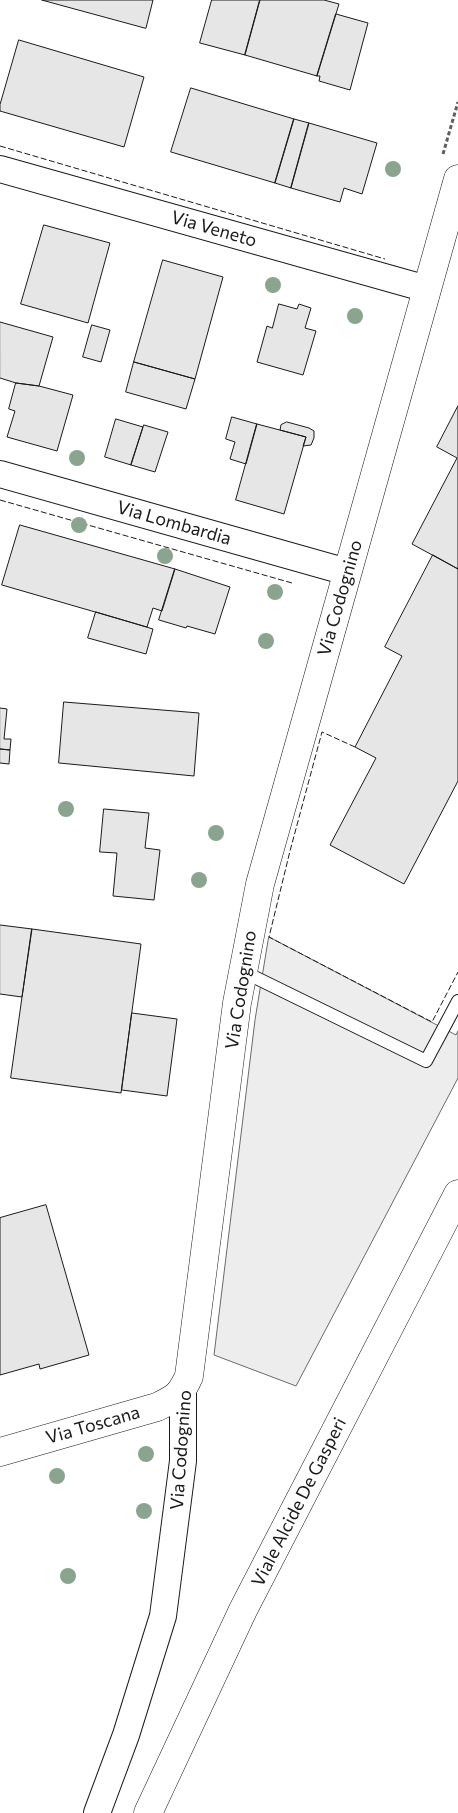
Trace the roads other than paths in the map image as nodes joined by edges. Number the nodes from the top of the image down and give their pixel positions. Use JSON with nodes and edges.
{"nodes":[{"id":1,"x":0,"y":169,"type":"edge"},
{"id":2,"x":458,"y":180,"type":"edge"},
{"id":3,"x":428,"y":289,"type":"junction"},
{"id":4,"x":0,"y":474,"type":"edge"},
{"id":5,"x":347,"y":572,"type":"junction"},
{"id":6,"x":242,"y":971,"type":"junction"},
{"id":7,"x":458,"y":1001,"type":"edge"},
{"id":8,"x":458,"y":1194,"type":"edge"},
{"id":9,"x":183,"y":1391,"type":"junction"},
{"id":10,"x":0,"y":1452,"type":"edge"},
{"id":11,"x":97,"y":1813,"type":"edge"},
{"id":12,"x":148,"y":1813,"type":"edge"}],
"edges":[{"from":1,"to":3,"type":"street","name":"Via Veneto"},
{"from":2,"to":3,"type":"street","name":"Via Codognino"},
{"from":3,"to":5,"type":"street","name":"Via Codognino"},
{"from":4,"to":5,"type":"street","name":"Via Lombardia"},
{"from":5,"to":6,"type":"street","name":"Via Codognino"},
{"from":6,"to":7,"type":"lane"},
{"from":6,"to":9,"type":"street","name":"Via Codognino"},
{"from":8,"to":12,"type":"street","name":"Viale Alcide De Gasperi"},
{"from":9,"to":10,"type":"street","name":"Via Toscana"},
{"from":9,"to":11,"type":"street","name":"Via Codognino"}]}
